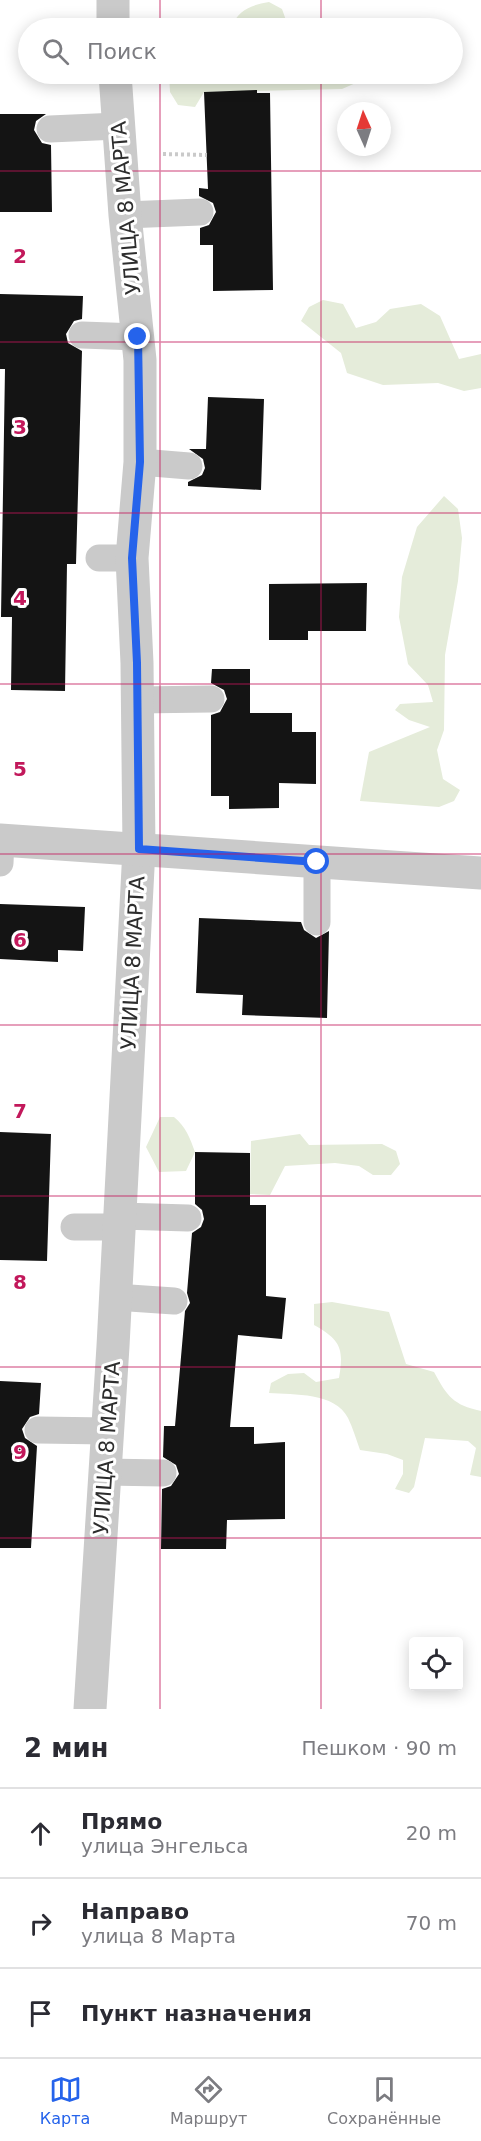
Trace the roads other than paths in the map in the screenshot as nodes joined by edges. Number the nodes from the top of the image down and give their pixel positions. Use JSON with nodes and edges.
{"nodes":[{"id":1,"x":112,"y":0,"type":"edge"},
{"id":2,"x":113,"y":18,"type":"edge"},
{"id":3,"x":116,"y":84,"type":"edge"},
{"id":4,"x":118,"y":126,"type":"junction"},
{"id":5,"x":50,"y":129,"type":"dead end"},
{"id":6,"x":200,"y":212,"type":"dead end"},
{"id":7,"x":125,"y":215,"type":"junction"},
{"id":8,"x":82,"y":334,"type":"dead end"},
{"id":9,"x":138,"y":337,"type":"junction"},
{"id":10,"x":140,"y":462,"type":"junction"},
{"id":11,"x":189,"y":466,"type":"dead end"},
{"id":12,"x":99,"y":558,"type":"dead end"},
{"id":13,"x":132,"y":558,"type":"junction"},
{"id":14,"x":211,"y":699,"type":"dead end"},
{"id":15,"x":137,"y":700,"type":"junction"},
{"id":16,"x":0,"y":848,"type":"edge"},
{"id":17,"x":139,"y":849,"type":"junction"},
{"id":18,"x":317,"y":862,"type":"junction"},
{"id":19,"x":481,"y":873,"type":"edge"},
{"id":20,"x":317,"y":922,"type":"dead end"},
{"id":21,"x":188,"y":1218,"type":"dead end"},
{"id":22,"x":120,"y":1222,"type":"junction"},
{"id":23,"x":74,"y":1227,"type":"dead end"},
{"id":24,"x":116,"y":1297,"type":"junction"},
{"id":25,"x":174,"y":1301,"type":"dead end"},
{"id":26,"x":38,"y":1430,"type":"dead end"},
{"id":27,"x":108,"y":1431,"type":"junction"},
{"id":28,"x":105,"y":1472,"type":"junction"},
{"id":29,"x":163,"y":1473,"type":"dead end"},
{"id":30,"x":90,"y":1709,"type":"edge"}],
"edges":[{"from":1,"to":2,"type":"street"},
{"from":3,"to":4,"type":"street","name":"УЛИЦА 8 МАРТА"},
{"from":4,"to":5,"type":"lane"},
{"from":4,"to":7,"type":"street","name":"УЛИЦА 8 МАРТА"},
{"from":6,"to":7,"type":"lane"},
{"from":7,"to":9,"type":"street","name":"УЛИЦА 8 МАРТА"},
{"from":8,"to":9,"type":"lane"},
{"from":9,"to":10,"type":"street","name":"УЛИЦА 8 МАРТА"},
{"from":10,"to":11,"type":"lane"},
{"from":10,"to":13,"type":"street","name":"УЛИЦА 8 МАРТА"},
{"from":12,"to":13,"type":"lane"},
{"from":13,"to":15,"type":"street","name":"УЛИЦА 8 МАРТА"},
{"from":14,"to":15,"type":"lane"},
{"from":15,"to":17,"type":"street","name":"УЛИЦА 8 МАРТА"},
{"from":16,"to":17,"type":"street"},
{"from":17,"to":18,"type":"street"},
{"from":17,"to":22,"type":"street","name":"УЛИЦА 8 МАРТА"},
{"from":18,"to":19,"type":"street"},
{"from":18,"to":20,"type":"lane"},
{"from":21,"to":22,"type":"lane"},
{"from":22,"to":23,"type":"lane"},
{"from":22,"to":24,"type":"street","name":"УЛИЦА 8 МАРТА"},
{"from":24,"to":25,"type":"lane"},
{"from":24,"to":27,"type":"street","name":"УЛИЦА 8 МАРТА"},
{"from":26,"to":27,"type":"lane"},
{"from":27,"to":28,"type":"street","name":"УЛИЦА 8 МАРТА"},
{"from":28,"to":29,"type":"lane"},
{"from":28,"to":30,"type":"street","name":"УЛИЦА 8 МАРТА"}]}
